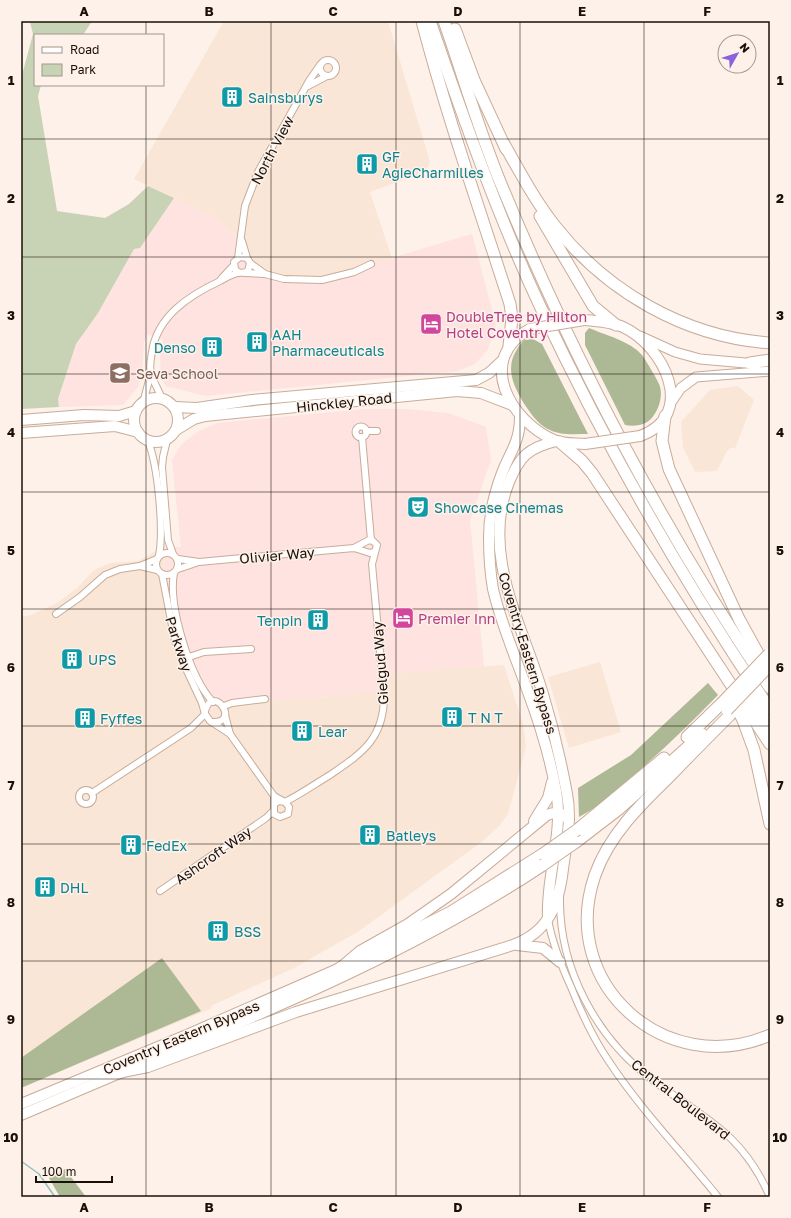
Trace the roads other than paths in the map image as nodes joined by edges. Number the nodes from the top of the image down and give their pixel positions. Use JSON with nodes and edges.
{"nodes":[{"id":1,"x":422,"y":21,"type":"edge"},
{"id":2,"x":430,"y":21,"type":"edge"},
{"id":3,"x":444,"y":21,"type":"edge"},
{"id":4,"x":452,"y":21,"type":"edge"},
{"id":5,"x":320,"y":65,"type":"junction"},
{"id":6,"x":326,"y":76,"type":"junction"},
{"id":7,"x":307,"y":87,"type":"junction"},
{"id":8,"x":504,"y":144,"type":"junction"},
{"id":9,"x":242,"y":239,"type":"junction"},
{"id":10,"x":238,"y":258,"type":"junction"},
{"id":11,"x":249,"y":260,"type":"junction"},
{"id":12,"x":371,"y":264,"type":"dead end"},
{"id":13,"x":234,"y":265,"type":"junction"},
{"id":14,"x":242,"y":273,"type":"junction"},
{"id":15,"x":265,"y":274,"type":"junction"},
{"id":16,"x":219,"y":281,"type":"junction"},
{"id":17,"x":616,"y":325,"type":"junction"},
{"id":18,"x":633,"y":333,"type":"junction"},
{"id":19,"x":770,"y":343,"type":"edge"},
{"id":20,"x":509,"y":346,"type":"junction"},
{"id":21,"x":770,"y":360,"type":"edge"},
{"id":22,"x":502,"y":361,"type":"junction"},
{"id":23,"x":750,"y":363,"type":"junction"},
{"id":24,"x":770,"y":365,"type":"edge"},
{"id":25,"x":770,"y":371,"type":"edge"},
{"id":26,"x":151,"y":373,"type":"junction"},
{"id":27,"x":162,"y":399,"type":"junction"},
{"id":28,"x":143,"y":403,"type":"junction"},
{"id":29,"x":670,"y":404,"type":"junction"},
{"id":30,"x":512,"y":405,"type":"junction"},
{"id":31,"x":175,"y":407,"type":"junction"},
{"id":32,"x":136,"y":411,"type":"junction"},
{"id":33,"x":520,"y":416,"type":"junction"},
{"id":34,"x":665,"y":416,"type":"junction"},
{"id":35,"x":21,"y":420,"type":"edge"},
{"id":36,"x":176,"y":430,"type":"junction"},
{"id":37,"x":366,"y":431,"type":"junction"},
{"id":38,"x":377,"y":431,"type":"dead end"},
{"id":39,"x":138,"y":432,"type":"junction"},
{"id":40,"x":21,"y":433,"type":"edge"},
{"id":41,"x":362,"y":437,"type":"junction"},
{"id":42,"x":167,"y":440,"type":"junction"},
{"id":43,"x":148,"y":441,"type":"junction"},
{"id":44,"x":558,"y":442,"type":"junction"},
{"id":45,"x":368,"y":542,"type":"junction"},
{"id":46,"x":354,"y":548,"type":"junction"},
{"id":47,"x":369,"y":552,"type":"junction"},
{"id":48,"x":173,"y":554,"type":"junction"},
{"id":49,"x":158,"y":558,"type":"junction"},
{"id":50,"x":178,"y":559,"type":"junction"},
{"id":51,"x":200,"y":562,"type":"junction"},
{"id":52,"x":140,"y":566,"type":"junction"},
{"id":53,"x":176,"y":571,"type":"junction"},
{"id":54,"x":160,"y":572,"type":"junction"},
{"id":55,"x":669,"y":592,"type":"junction"},
{"id":56,"x":696,"y":597,"type":"junction"},
{"id":57,"x":56,"y":614,"type":"dead end"},
{"id":58,"x":252,"y":649,"type":"dead end"},
{"id":59,"x":189,"y":657,"type":"junction"},
{"id":60,"x":770,"y":657,"type":"edge"},
{"id":61,"x":770,"y":674,"type":"edge"},
{"id":62,"x":770,"y":688,"type":"edge"},
{"id":63,"x":265,"y":699,"type":"dead end"},
{"id":64,"x":214,"y":702,"type":"junction"},
{"id":65,"x":224,"y":706,"type":"junction"},
{"id":66,"x":726,"y":709,"type":"junction"},
{"id":67,"x":770,"y":710,"type":"edge"},
{"id":68,"x":205,"y":712,"type":"junction"},
{"id":69,"x":225,"y":715,"type":"junction"},
{"id":70,"x":212,"y":721,"type":"junction"},
{"id":71,"x":191,"y":728,"type":"junction"},
{"id":72,"x":770,"y":728,"type":"edge"},
{"id":73,"x":230,"y":734,"type":"junction"},
{"id":74,"x":770,"y":744,"type":"edge"},
{"id":75,"x":552,"y":771,"type":"junction"},
{"id":76,"x":92,"y":793,"type":"dead end"},
{"id":77,"x":274,"y":796,"type":"junction"},
{"id":78,"x":286,"y":803,"type":"junction"},
{"id":79,"x":274,"y":810,"type":"junction"},
{"id":80,"x":558,"y":812,"type":"junction"},
{"id":81,"x":569,"y":820,"type":"junction"},
{"id":82,"x":770,"y":824,"type":"edge"},
{"id":83,"x":529,"y":828,"type":"junction"},
{"id":84,"x":543,"y":860,"type":"junction"},
{"id":85,"x":560,"y":890,"type":"junction"},
{"id":86,"x":160,"y":891,"type":"dead end"},
{"id":87,"x":548,"y":918,"type":"junction"},
{"id":88,"x":513,"y":945,"type":"junction"},
{"id":89,"x":560,"y":962,"type":"junction"},
{"id":90,"x":340,"y":968,"type":"junction"},
{"id":91,"x":770,"y":1035,"type":"edge"},
{"id":92,"x":122,"y":1072,"type":"junction"},
{"id":93,"x":21,"y":1104,"type":"edge"},
{"id":94,"x":21,"y":1115,"type":"edge"},
{"id":95,"x":718,"y":1197,"type":"edge"},
{"id":96,"x":770,"y":1197,"type":"edge"}],
"edges":[{"from":1,"to":20,"type":"highway"},
{"from":2,"to":56,"type":"highway"},
{"from":3,"to":62,"type":"highway"},
{"from":4,"to":8,"type":"highway"},
{"from":5,"to":6,"type":"street"},
{"from":5,"to":6,"type":"street"},
{"from":5,"to":7,"type":"street","name":"North View"},
{"from":6,"to":7,"type":"street","name":"North View"},
{"from":7,"to":9,"type":"street","name":"North View"},
{"from":8,"to":17,"type":"highway"},
{"from":8,"to":19,"type":"highway"},
{"from":9,"to":10,"type":"street"},
{"from":9,"to":11,"type":"street"},
{"from":10,"to":11,"type":"street"},
{"from":10,"to":13,"type":"street"},
{"from":11,"to":14,"type":"street"},
{"from":11,"to":15,"type":"street"},
{"from":12,"to":15,"type":"street"},
{"from":13,"to":14,"type":"street"},
{"from":13,"to":16,"type":"street"},
{"from":14,"to":15,"type":"street"},
{"from":14,"to":16,"type":"street"},
{"from":16,"to":26,"type":"street"},
{"from":17,"to":18,"type":"highway"},
{"from":17,"to":20,"type":"highway","bridge":true},
{"from":18,"to":23,"type":"main road"},
{"from":18,"to":29,"type":"highway"},
{"from":20,"to":22,"type":"highway"},
{"from":21,"to":23,"type":"highway"},
{"from":22,"to":30,"type":"highway"},
{"from":22,"to":31,"type":"highway","name":"Hinckley Road"},
{"from":23,"to":24,"type":"main road"},
{"from":25,"to":29,"type":"main road"},
{"from":26,"to":27,"type":"street"},
{"from":26,"to":28,"type":"street"},
{"from":27,"to":28,"type":"highway"},
{"from":27,"to":31,"type":"highway"},
{"from":28,"to":32,"type":"highway"},
{"from":29,"to":34,"type":"highway"},
{"from":30,"to":33,"type":"highway"},
{"from":30,"to":36,"type":"highway","name":"Hinckley Road"},
{"from":31,"to":36,"type":"highway"},
{"from":32,"to":35,"type":"highway"},
{"from":32,"to":39,"type":"highway"},
{"from":33,"to":44,"type":"highway"},
{"from":33,"to":75,"type":"highway","name":"Coventry Eastern Bypass"},
{"from":34,"to":44,"type":"highway","bridge":true},
{"from":34,"to":61,"type":"highway"},
{"from":36,"to":42,"type":"highway"},
{"from":37,"to":38,"type":"street"},
{"from":37,"to":41,"type":"street"},
{"from":37,"to":41,"type":"street"},
{"from":39,"to":40,"type":"highway"},
{"from":39,"to":43,"type":"highway"},
{"from":41,"to":45,"type":"street"},
{"from":42,"to":43,"type":"highway"},
{"from":42,"to":48,"type":"street"},
{"from":43,"to":49,"type":"street"},
{"from":44,"to":55,"type":"highway"},
{"from":44,"to":81,"type":"highway","name":"Coventry Eastern Bypass"},
{"from":45,"to":46,"type":"street","name":"Olivier Way"},
{"from":45,"to":47,"type":"street"},
{"from":45,"to":47,"type":"street"},
{"from":46,"to":47,"type":"street","name":"Olivier Way"},
{"from":46,"to":51,"type":"street","name":"Olivier Way"},
{"from":47,"to":78,"type":"street","name":"Gielgud Way"},
{"from":48,"to":49,"type":"street"},
{"from":48,"to":50,"type":"street"},
{"from":49,"to":52,"type":"street"},
{"from":49,"to":54,"type":"street"},
{"from":50,"to":51,"type":"street","name":"Olivier Way"},
{"from":50,"to":53,"type":"street"},
{"from":51,"to":53,"type":"street","name":"Olivier Way"},
{"from":52,"to":54,"type":"street"},
{"from":52,"to":57,"type":"street"},
{"from":53,"to":54,"type":"street"},
{"from":53,"to":59,"type":"street","name":"Parkway"},
{"from":54,"to":68,"type":"street","name":"Parkway"},
{"from":55,"to":74,"type":"highway"},
{"from":55,"to":82,"type":"highway"},
{"from":56,"to":67,"type":"highway"},
{"from":56,"to":72,"type":"highway"},
{"from":58,"to":59,"type":"street"},
{"from":59,"to":64,"type":"street","name":"Parkway"},
{"from":60,"to":66,"type":"highway","bridge":true},
{"from":60,"to":66,"type":"highway","bridge":true},
{"from":63,"to":65,"type":"street"},
{"from":64,"to":65,"type":"street"},
{"from":64,"to":68,"type":"street"},
{"from":65,"to":69,"type":"street"},
{"from":66,"to":84,"type":"highway","bridge":true},
{"from":66,"to":84,"type":"highway","bridge":true},
{"from":66,"to":91,"type":"highway"},
{"from":68,"to":70,"type":"street"},
{"from":68,"to":71,"type":"street"},
{"from":69,"to":70,"type":"street"},
{"from":69,"to":73,"type":"street"},
{"from":70,"to":71,"type":"street"},
{"from":70,"to":73,"type":"street"},
{"from":71,"to":76,"type":"street"},
{"from":73,"to":77,"type":"street"},
{"from":75,"to":80,"type":"highway","name":"Coventry Eastern Bypass"},
{"from":75,"to":83,"type":"highway"},
{"from":77,"to":78,"type":"street"},
{"from":77,"to":79,"type":"street"},
{"from":78,"to":79,"type":"street","name":"Ashcroft Way"},
{"from":78,"to":79,"type":"street","name":"Ashcroft Way"},
{"from":79,"to":86,"type":"street","name":"Ashcroft Way"},
{"from":80,"to":81,"type":"highway"},
{"from":80,"to":83,"type":"highway"},
{"from":80,"to":87,"type":"highway","name":"Coventry Eastern Bypass"},
{"from":81,"to":85,"type":"highway","name":"Coventry Eastern Bypass"},
{"from":83,"to":90,"type":"highway","name":"Coventry Eastern Bypass"},
{"from":84,"to":90,"type":"highway"},
{"from":84,"to":92,"type":"highway"},
{"from":85,"to":87,"type":"highway","name":"Coventry Eastern Bypass"},
{"from":85,"to":96,"type":"street","name":"Central Boulevard"},
{"from":87,"to":88,"type":"highway"},
{"from":87,"to":89,"type":"street","name":"Central Boulevard"},
{"from":88,"to":89,"type":"highway"},
{"from":88,"to":92,"type":"highway","name":"Coventry Eastern Bypass"},
{"from":89,"to":95,"type":"street","name":"Central Boulevard"},
{"from":90,"to":93,"type":"highway","name":"Coventry Eastern Bypass"},
{"from":92,"to":94,"type":"highway","name":"Coventry Eastern Bypass"}]}
